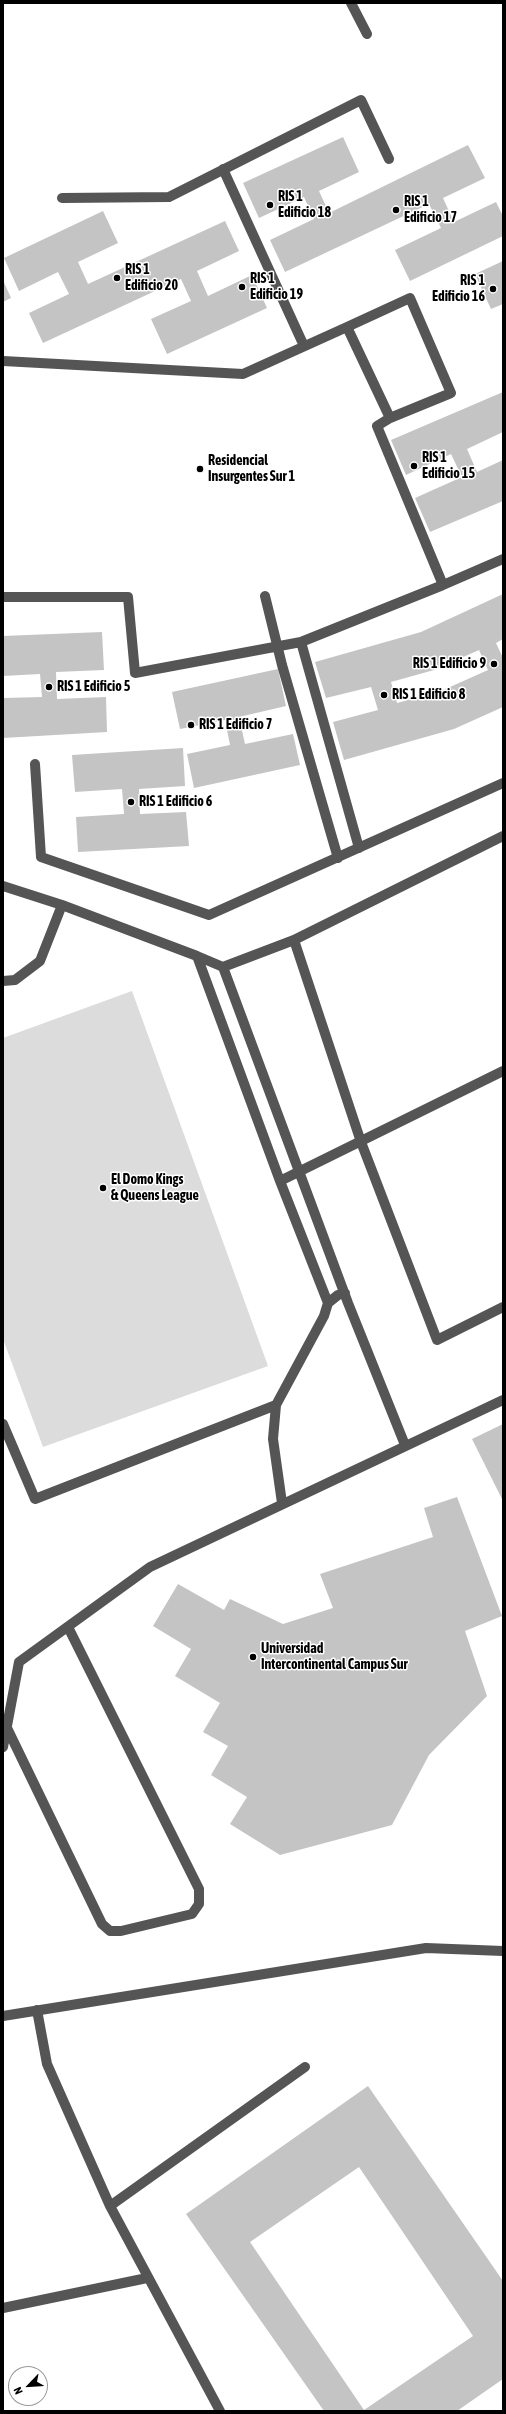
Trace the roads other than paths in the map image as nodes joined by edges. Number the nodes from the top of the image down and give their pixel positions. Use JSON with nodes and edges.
{"nodes":[{"id":1,"x":351,"y":3,"type":"edge"},
{"id":2,"x":367,"y":34,"type":"dead end"},
{"id":3,"x":389,"y":159,"type":"dead end"},
{"id":4,"x":223,"y":169,"type":"junction"},
{"id":5,"x":62,"y":198,"type":"dead end"},
{"id":6,"x":347,"y":326,"type":"junction"},
{"id":7,"x":304,"y":346,"type":"junction"},
{"id":8,"x":3,"y":361,"type":"edge"},
{"id":9,"x":390,"y":418,"type":"junction"},
{"id":10,"x":503,"y":558,"type":"edge"},
{"id":11,"x":443,"y":585,"type":"junction"},
{"id":12,"x":265,"y":596,"type":"dead end"},
{"id":13,"x":3,"y":597,"type":"edge"},
{"id":14,"x":301,"y":642,"type":"junction"},
{"id":15,"x":277,"y":646,"type":"junction"},
{"id":16,"x":35,"y":764,"type":"dead end"},
{"id":17,"x":503,"y":783,"type":"edge"},
{"id":18,"x":503,"y":836,"type":"edge"},
{"id":19,"x":359,"y":848,"type":"junction"},
{"id":20,"x":338,"y":858,"type":"junction"},
{"id":21,"x":3,"y":886,"type":"edge"},
{"id":22,"x":62,"y":904,"type":"junction"},
{"id":23,"x":294,"y":940,"type":"junction"},
{"id":24,"x":198,"y":956,"type":"junction"},
{"id":25,"x":223,"y":967,"type":"junction"},
{"id":26,"x":3,"y":981,"type":"edge"},
{"id":27,"x":503,"y":1071,"type":"edge"},
{"id":28,"x":361,"y":1142,"type":"junction"},
{"id":29,"x":300,"y":1173,"type":"junction"},
{"id":30,"x":280,"y":1181,"type":"junction"},
{"id":31,"x":345,"y":1294,"type":"junction"},
{"id":32,"x":328,"y":1303,"type":"junction"},
{"id":33,"x":502,"y":1308,"type":"edge"},
{"id":34,"x":503,"y":1400,"type":"edge"},
{"id":35,"x":276,"y":1405,"type":"junction"},
{"id":36,"x":3,"y":1424,"type":"edge"},
{"id":37,"x":405,"y":1445,"type":"junction"},
{"id":38,"x":282,"y":1503,"type":"junction"},
{"id":39,"x":68,"y":1627,"type":"junction"},
{"id":40,"x":7,"y":1728,"type":"junction"},
{"id":41,"x":3,"y":1747,"type":"edge"},
{"id":42,"x":503,"y":1951,"type":"edge"},
{"id":43,"x":37,"y":2010,"type":"junction"},
{"id":44,"x":3,"y":2016,"type":"edge"},
{"id":45,"x":305,"y":2067,"type":"dead end"},
{"id":46,"x":110,"y":2206,"type":"junction"},
{"id":47,"x":148,"y":2278,"type":"junction"},
{"id":48,"x":3,"y":2308,"type":"edge"},
{"id":49,"x":220,"y":2411,"type":"edge"}],
"edges":[{"from":1,"to":2,"type":"street"},
{"from":3,"to":4,"type":"street"},
{"from":4,"to":5,"type":"street"},
{"from":4,"to":7,"type":"street"},
{"from":6,"to":7,"type":"street"},
{"from":6,"to":9,"type":"street"},
{"from":6,"to":9,"type":"street"},
{"from":7,"to":8,"type":"street"},
{"from":9,"to":11,"type":"street"},
{"from":10,"to":11,"type":"street"},
{"from":11,"to":14,"type":"street"},
{"from":12,"to":15,"type":"street"},
{"from":13,"to":15,"type":"street"},
{"from":14,"to":15,"type":"street"},
{"from":14,"to":19,"type":"street"},
{"from":15,"to":20,"type":"street"},
{"from":16,"to":20,"type":"street"},
{"from":17,"to":19,"type":"street"},
{"from":18,"to":23,"type":"street"},
{"from":19,"to":20,"type":"street"},
{"from":21,"to":22,"type":"street"},
{"from":22,"to":24,"type":"street"},
{"from":22,"to":26,"type":"street"},
{"from":23,"to":25,"type":"street"},
{"from":23,"to":28,"type":"street"},
{"from":24,"to":25,"type":"street"},
{"from":24,"to":30,"type":"street"},
{"from":25,"to":29,"type":"street"},
{"from":27,"to":28,"type":"street"},
{"from":28,"to":29,"type":"street"},
{"from":28,"to":33,"type":"street"},
{"from":29,"to":30,"type":"street"},
{"from":29,"to":31,"type":"street"},
{"from":30,"to":32,"type":"street"},
{"from":31,"to":32,"type":"street"},
{"from":31,"to":37,"type":"street"},
{"from":32,"to":35,"type":"street"},
{"from":34,"to":37,"type":"street"},
{"from":35,"to":36,"type":"street"},
{"from":35,"to":38,"type":"street"},
{"from":37,"to":38,"type":"street"},
{"from":38,"to":39,"type":"street"},
{"from":39,"to":40,"type":"street"},
{"from":39,"to":40,"type":"street"},
{"from":40,"to":41,"type":"street"},
{"from":42,"to":43,"type":"street"},
{"from":43,"to":44,"type":"street"},
{"from":43,"to":46,"type":"street"},
{"from":45,"to":46,"type":"street"},
{"from":46,"to":47,"type":"street"},
{"from":47,"to":48,"type":"street"},
{"from":47,"to":49,"type":"street"}]}
